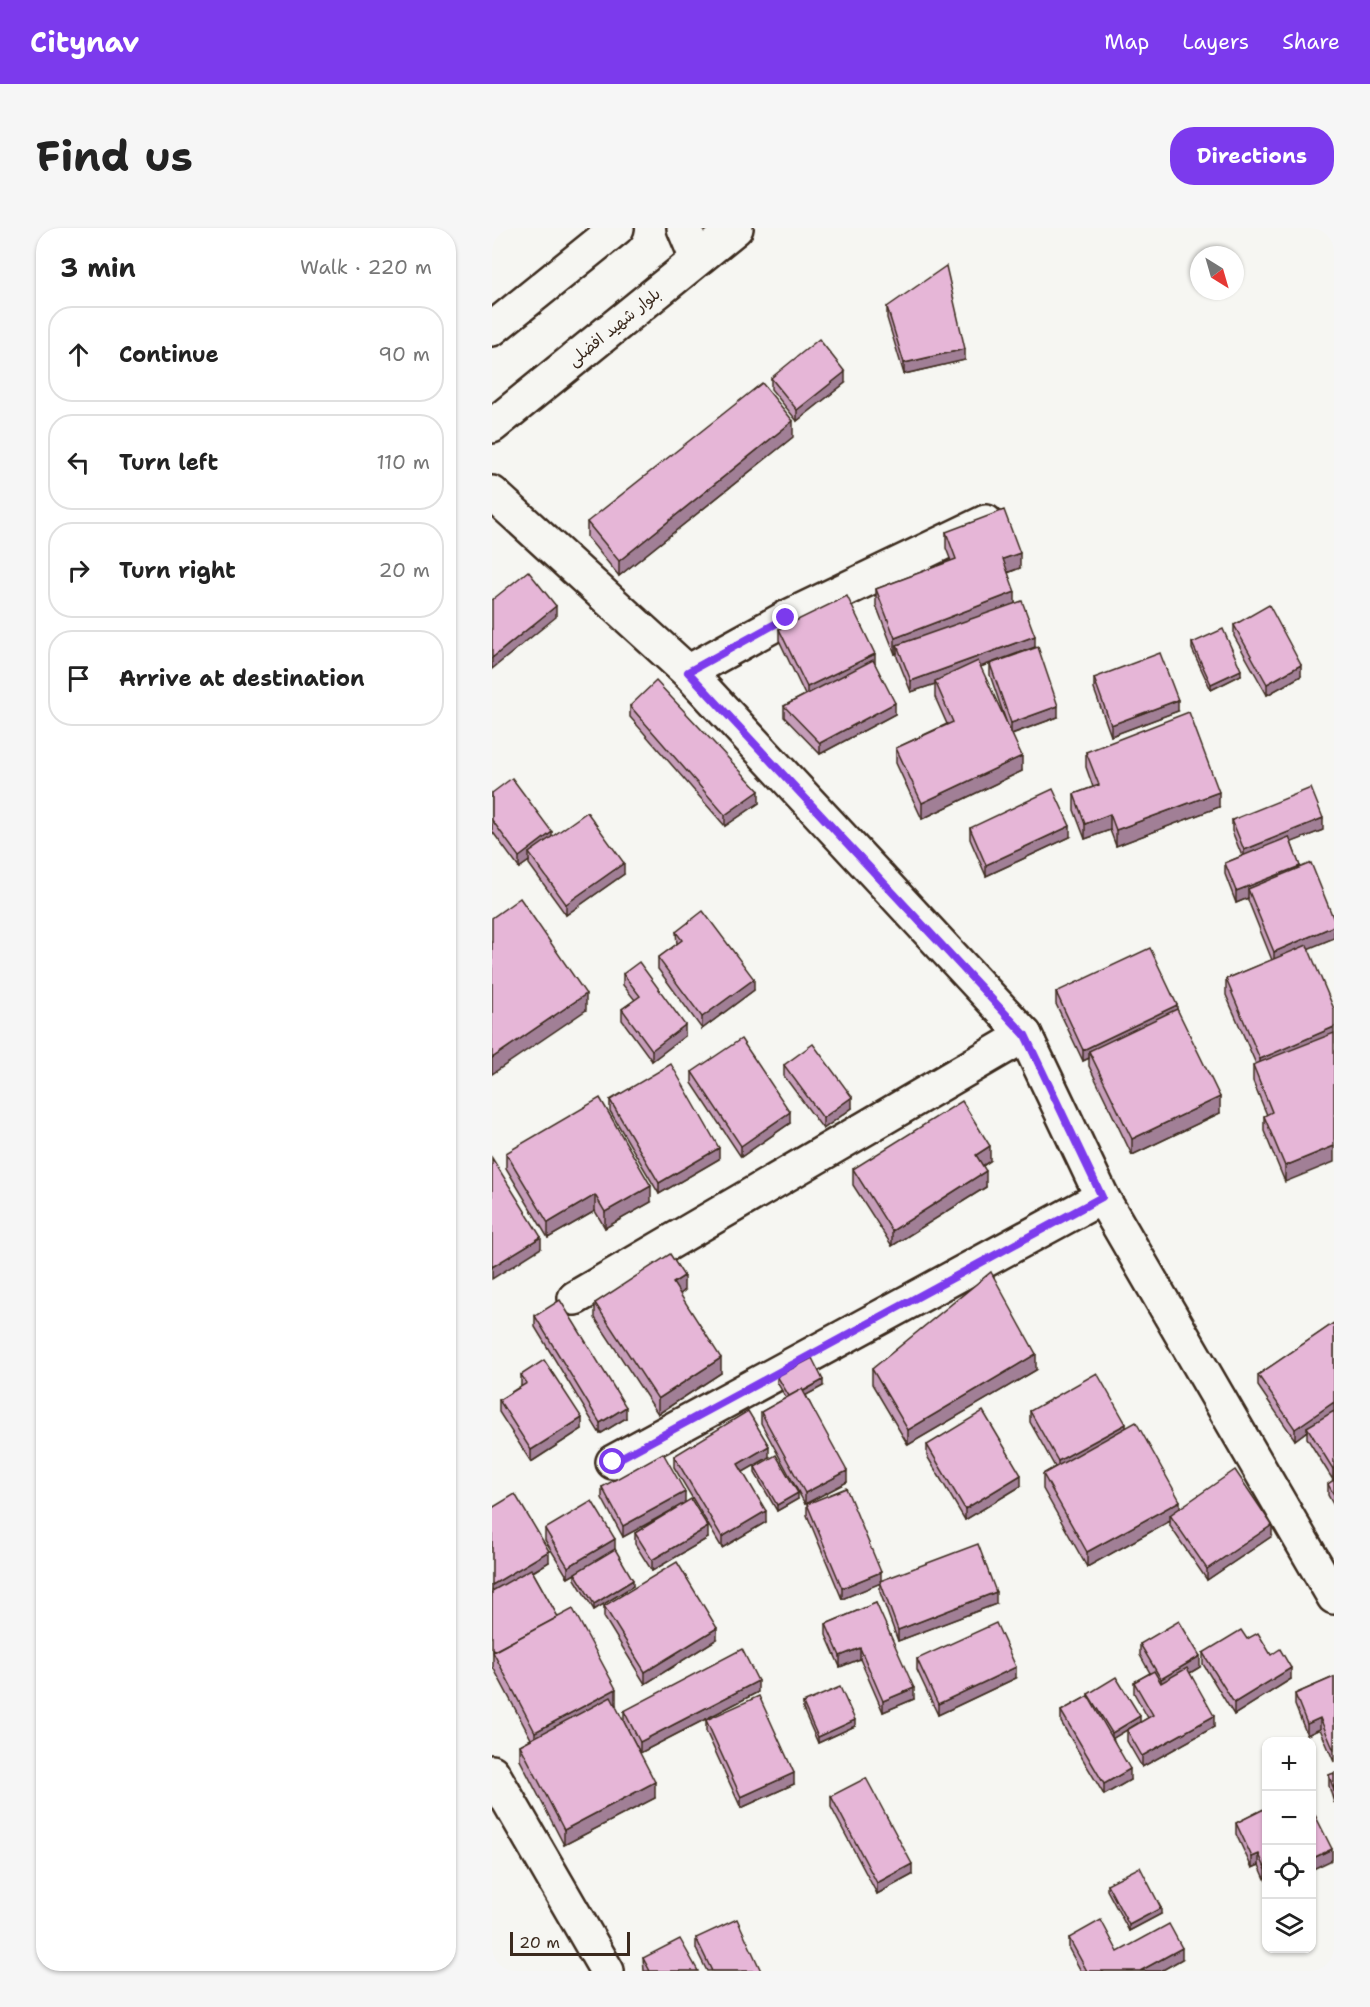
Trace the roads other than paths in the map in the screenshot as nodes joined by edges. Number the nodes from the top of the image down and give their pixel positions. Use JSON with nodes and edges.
{"nodes":[{"id":1,"x":617,"y":228,"type":"edge"},
{"id":2,"x":684,"y":228,"type":"edge"},
{"id":3,"x":736,"y":228,"type":"edge"},
{"id":4,"x":697,"y":259,"type":"junction"},
{"id":5,"x":492,"y":329,"type":"edge"},
{"id":6,"x":492,"y":426,"type":"edge"},
{"id":7,"x":492,"y":494,"type":"edge"},
{"id":8,"x":987,"y":521,"type":"edge"},
{"id":9,"x":688,"y":672,"type":"junction"},
{"id":10,"x":1025,"y":1035,"type":"junction"},
{"id":11,"x":1102,"y":1197,"type":"junction"},
{"id":12,"x":574,"y":1298,"type":"dead end"},
{"id":13,"x":613,"y":1462,"type":"dead end"},
{"id":14,"x":1334,"y":1597,"type":"edge"},
{"id":15,"x":492,"y":1772,"type":"edge"},
{"id":16,"x":607,"y":1971,"type":"edge"}],
"edges":[{"from":1,"to":5,"type":"street"},
{"from":2,"to":4,"type":"street"},
{"from":3,"to":4,"type":"street","name":"بلوار شهید افضلی"},
{"from":4,"to":6,"type":"street","name":"بلوار شهید افضلی"},
{"from":7,"to":9,"type":"street"},
{"from":8,"to":9,"type":"street"},
{"from":9,"to":10,"type":"street"},
{"from":10,"to":11,"type":"street"},
{"from":10,"to":12,"type":"street"},
{"from":11,"to":13,"type":"street"},
{"from":11,"to":14,"type":"street"},
{"from":15,"to":16,"type":"street"}]}
